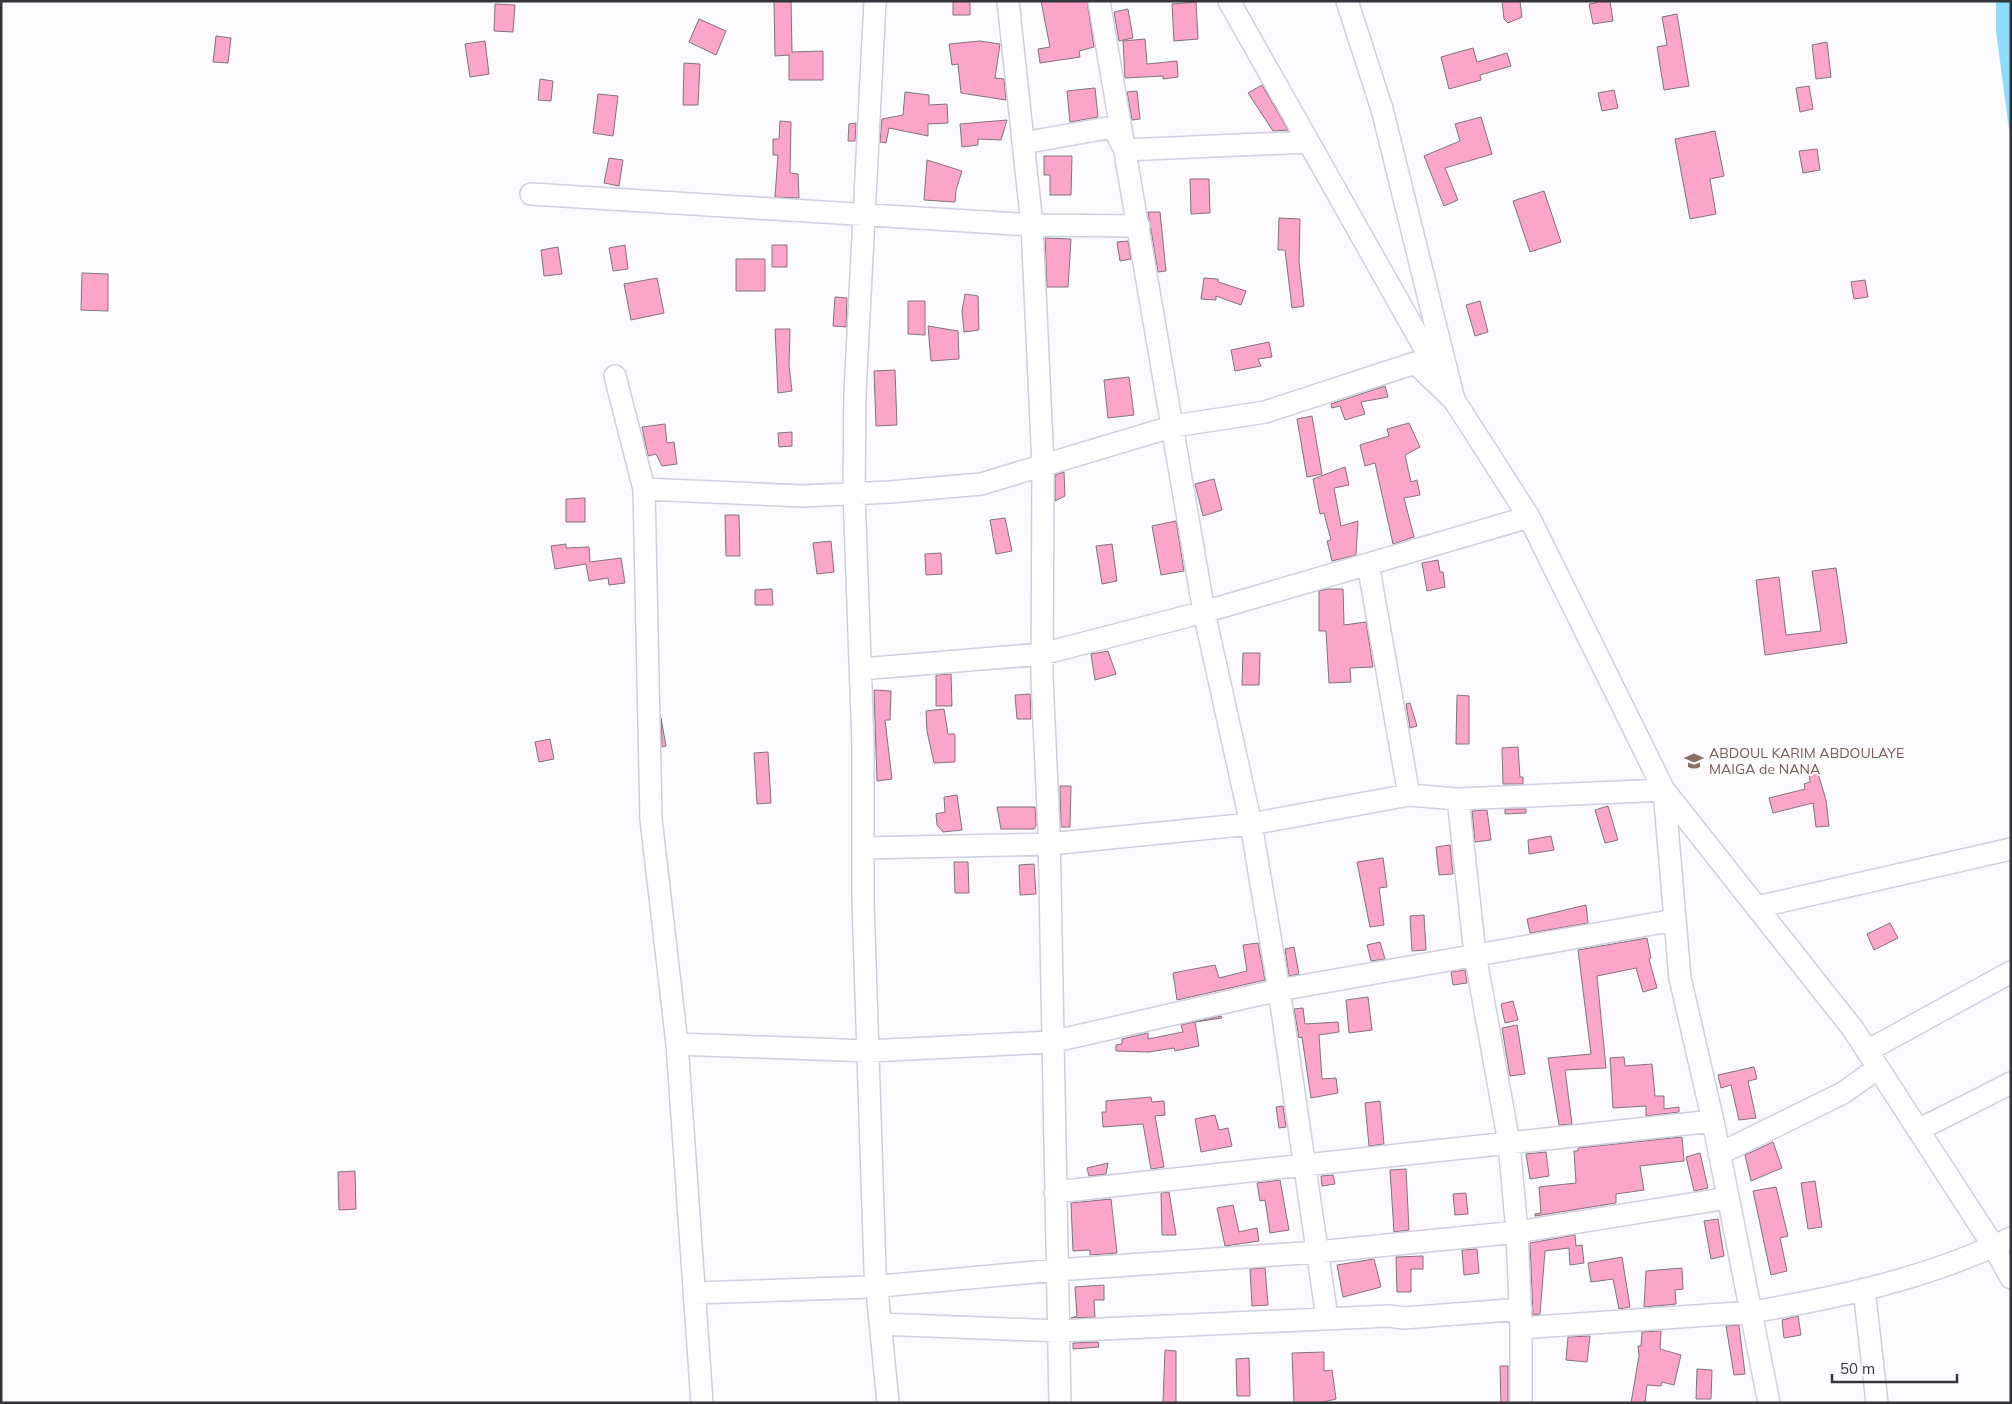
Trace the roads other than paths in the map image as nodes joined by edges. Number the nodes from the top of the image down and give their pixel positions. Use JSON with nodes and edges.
{"nodes":[{"id":1,"x":875,"y":1,"type":"edge"},
{"id":2,"x":1008,"y":1,"type":"edge"},
{"id":3,"x":1099,"y":1,"type":"edge"},
{"id":4,"x":1229,"y":1,"type":"edge"},
{"id":5,"x":1347,"y":1,"type":"edge"},
{"id":6,"x":1308,"y":142,"type":"junction"},
{"id":7,"x":1023,"y":143,"type":"junction"},
{"id":8,"x":1125,"y":150,"type":"junction"},
{"id":9,"x":531,"y":194,"type":"dead end"},
{"id":10,"x":863,"y":216,"type":"junction"},
{"id":11,"x":1032,"y":224,"type":"junction"},
{"id":12,"x":1139,"y":226,"type":"junction"},
{"id":13,"x":615,"y":376,"type":"dead end"},
{"id":14,"x":1454,"y":400,"type":"junction"},
{"id":15,"x":1174,"y":426,"type":"junction"},
{"id":16,"x":1042,"y":466,"type":"junction"},
{"id":17,"x":644,"y":489,"type":"junction"},
{"id":18,"x":854,"y":493,"type":"junction"},
{"id":19,"x":1529,"y":517,"type":"junction"},
{"id":20,"x":1368,"y":564,"type":"junction"},
{"id":21,"x":1204,"y":612,"type":"junction"},
{"id":22,"x":1042,"y":654,"type":"junction"},
{"id":23,"x":861,"y":669,"type":"junction"},
{"id":24,"x":1664,"y":790,"type":"junction"},
{"id":25,"x":1409,"y":795,"type":"junction"},
{"id":26,"x":1458,"y":799,"type":"junction"},
{"id":27,"x":1251,"y":824,"type":"junction"},
{"id":28,"x":1049,"y":844,"type":"junction"},
{"id":29,"x":863,"y":848,"type":"junction"},
{"id":30,"x":2011,"y":849,"type":"edge"},
{"id":31,"x":1757,"y":907,"type":"junction"},
{"id":32,"x":1675,"y":920,"type":"junction"},
{"id":33,"x":1475,"y":954,"type":"junction"},
{"id":34,"x":2011,"y":972,"type":"edge"},
{"id":35,"x":1279,"y":990,"type":"junction"},
{"id":36,"x":1051,"y":1042,"type":"junction"},
{"id":37,"x":677,"y":1044,"type":"junction"},
{"id":38,"x":868,"y":1051,"type":"junction"},
{"id":39,"x":1873,"y":1060,"type":"junction"},
{"id":40,"x":2011,"y":1083,"type":"edge"},
{"id":41,"x":1713,"y":1122,"type":"junction"},
{"id":42,"x":1918,"y":1130,"type":"junction"},
{"id":43,"x":1509,"y":1143,"type":"junction"},
{"id":44,"x":1719,"y":1154,"type":"junction"},
{"id":45,"x":1304,"y":1165,"type":"junction"},
{"id":46,"x":1055,"y":1192,"type":"junction"},
{"id":47,"x":1728,"y":1198,"type":"junction"},
{"id":48,"x":1517,"y":1232,"type":"junction"},
{"id":49,"x":2002,"y":1242,"type":"edge"},
{"id":50,"x":1317,"y":1252,"type":"junction"},
{"id":51,"x":1057,"y":1270,"type":"junction"},
{"id":52,"x":2011,"y":1278,"type":"edge"},
{"id":53,"x":877,"y":1287,"type":"junction"},
{"id":54,"x":1864,"y":1289,"type":"junction"},
{"id":55,"x":695,"y":1293,"type":"junction"},
{"id":56,"x":1752,"y":1312,"type":"junction"},
{"id":57,"x":1327,"y":1318,"type":"junction"},
{"id":58,"x":1521,"y":1318,"type":"junction"},
{"id":59,"x":880,"y":1324,"type":"junction"},
{"id":60,"x":1058,"y":1330,"type":"junction"},
{"id":61,"x":702,"y":1403,"type":"edge"},
{"id":62,"x":888,"y":1403,"type":"edge"},
{"id":63,"x":1060,"y":1403,"type":"edge"},
{"id":64,"x":1521,"y":1403,"type":"edge"},
{"id":65,"x":1768,"y":1403,"type":"edge"},
{"id":66,"x":1877,"y":1403,"type":"edge"}],
"edges":[{"from":1,"to":10,"type":"street"},
{"from":2,"to":7,"type":"street"},
{"from":3,"to":8,"type":"street"},
{"from":4,"to":6,"type":"street"},
{"from":5,"to":14,"type":"street"},
{"from":6,"to":8,"type":"street"},
{"from":6,"to":14,"type":"street"},
{"from":7,"to":8,"type":"street"},
{"from":7,"to":11,"type":"street"},
{"from":8,"to":12,"type":"street"},
{"from":9,"to":10,"type":"street"},
{"from":10,"to":11,"type":"street"},
{"from":10,"to":18,"type":"street"},
{"from":11,"to":12,"type":"street"},
{"from":11,"to":16,"type":"street"},
{"from":12,"to":15,"type":"street"},
{"from":13,"to":17,"type":"street"},
{"from":14,"to":15,"type":"street"},
{"from":14,"to":19,"type":"street"},
{"from":15,"to":16,"type":"street"},
{"from":15,"to":21,"type":"street"},
{"from":16,"to":18,"type":"street"},
{"from":16,"to":22,"type":"street"},
{"from":17,"to":18,"type":"street"},
{"from":17,"to":37,"type":"street"},
{"from":18,"to":23,"type":"street"},
{"from":19,"to":20,"type":"street"},
{"from":19,"to":24,"type":"street"},
{"from":20,"to":21,"type":"street"},
{"from":20,"to":25,"type":"street"},
{"from":21,"to":22,"type":"street"},
{"from":21,"to":27,"type":"street"},
{"from":22,"to":23,"type":"street"},
{"from":22,"to":28,"type":"street"},
{"from":23,"to":29,"type":"street"},
{"from":24,"to":26,"type":"street"},
{"from":24,"to":31,"type":"street"},
{"from":24,"to":32,"type":"street"},
{"from":25,"to":26,"type":"street"},
{"from":25,"to":27,"type":"street"},
{"from":26,"to":33,"type":"street"},
{"from":27,"to":28,"type":"street"},
{"from":27,"to":35,"type":"street"},
{"from":28,"to":29,"type":"street"},
{"from":28,"to":36,"type":"street"},
{"from":29,"to":38,"type":"street"},
{"from":30,"to":31,"type":"street"},
{"from":31,"to":39,"type":"street"},
{"from":32,"to":33,"type":"street"},
{"from":32,"to":41,"type":"street"},
{"from":33,"to":35,"type":"street"},
{"from":33,"to":43,"type":"street"},
{"from":34,"to":39,"type":"street"},
{"from":35,"to":36,"type":"street"},
{"from":35,"to":45,"type":"street"},
{"from":36,"to":38,"type":"street"},
{"from":36,"to":46,"type":"street"},
{"from":37,"to":38,"type":"street"},
{"from":37,"to":55,"type":"street"},
{"from":38,"to":53,"type":"street"},
{"from":39,"to":42,"type":"street"},
{"from":39,"to":44,"type":"street"},
{"from":40,"to":42,"type":"street"},
{"from":41,"to":43,"type":"street"},
{"from":41,"to":44,"type":"street"},
{"from":42,"to":49,"type":"street"},
{"from":43,"to":45,"type":"street"},
{"from":43,"to":48,"type":"street"},
{"from":44,"to":47,"type":"street"},
{"from":45,"to":46,"type":"street"},
{"from":45,"to":50,"type":"street"},
{"from":46,"to":51,"type":"street"},
{"from":47,"to":48,"type":"street"},
{"from":47,"to":56,"type":"street"},
{"from":48,"to":50,"type":"street"},
{"from":48,"to":58,"type":"street"},
{"from":49,"to":52,"type":"street"},
{"from":49,"to":54,"type":"street"},
{"from":50,"to":51,"type":"street"},
{"from":50,"to":57,"type":"street"},
{"from":51,"to":53,"type":"street"},
{"from":51,"to":60,"type":"street"},
{"from":53,"to":55,"type":"street"},
{"from":53,"to":59,"type":"street"},
{"from":54,"to":56,"type":"street"},
{"from":54,"to":66,"type":"street"},
{"from":55,"to":61,"type":"street"},
{"from":56,"to":58,"type":"street"},
{"from":56,"to":65,"type":"street"},
{"from":57,"to":58,"type":"street"},
{"from":57,"to":60,"type":"street"},
{"from":58,"to":64,"type":"street"},
{"from":59,"to":60,"type":"street"},
{"from":59,"to":62,"type":"street"},
{"from":60,"to":63,"type":"street"}]}
